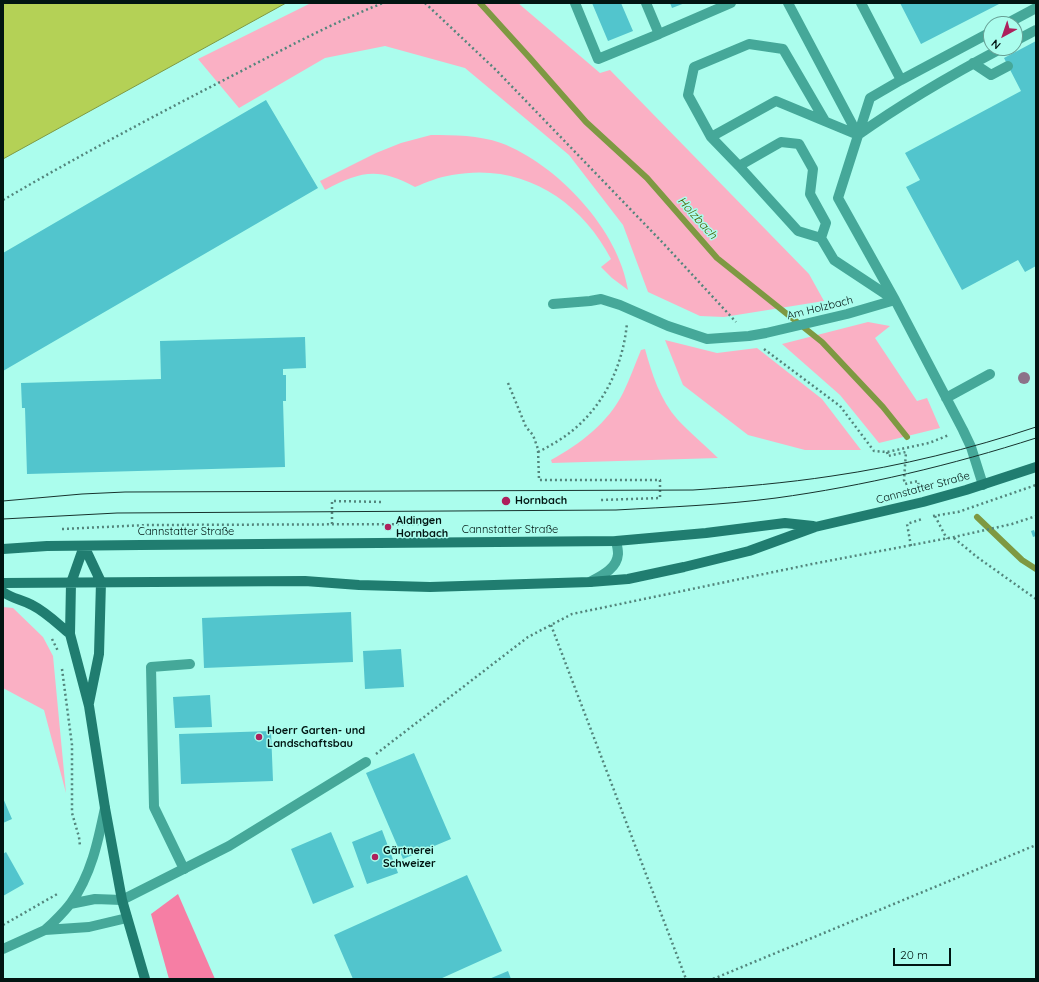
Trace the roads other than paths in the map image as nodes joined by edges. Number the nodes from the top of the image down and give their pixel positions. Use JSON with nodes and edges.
{"nodes":[{"id":1,"x":575,"y":3,"type":"edge"},
{"id":2,"x":646,"y":3,"type":"edge"},
{"id":3,"x":731,"y":3,"type":"edge"},
{"id":4,"x":788,"y":3,"type":"edge"},
{"id":5,"x":861,"y":3,"type":"edge"},
{"id":6,"x":1036,"y":8,"type":"edge"},
{"id":7,"x":1021,"y":16,"type":"edge"},
{"id":8,"x":1036,"y":30,"type":"edge"},
{"id":9,"x":659,"y":34,"type":"junction"},
{"id":10,"x":983,"y":36,"type":"edge"},
{"id":11,"x":1023,"y":37,"type":"edge"},
{"id":12,"x":988,"y":56,"type":"edge"},
{"id":13,"x":973,"y":64,"type":"junction"},
{"id":14,"x":1008,"y":66,"type":"dead end"},
{"id":15,"x":901,"y":80,"type":"junction"},
{"id":16,"x":825,"y":121,"type":"junction"},
{"id":17,"x":858,"y":135,"type":"junction"},
{"id":18,"x":711,"y":137,"type":"junction"},
{"id":19,"x":739,"y":166,"type":"junction"},
{"id":20,"x":821,"y":238,"type":"junction"},
{"id":21,"x":895,"y":300,"type":"junction"},
{"id":22,"x":552,"y":304,"type":"dead end"},
{"id":23,"x":990,"y":374,"type":"dead end"},
{"id":24,"x":946,"y":398,"type":"junction"},
{"id":25,"x":1036,"y":467,"type":"edge"},
{"id":26,"x":983,"y":485,"type":"junction"},
{"id":27,"x":815,"y":527,"type":"junction"},
{"id":28,"x":616,"y":542,"type":"junction"},
{"id":29,"x":84,"y":546,"type":"junction"},
{"id":30,"x":3,"y":549,"type":"edge"},
{"id":31,"x":101,"y":582,"type":"junction"},
{"id":32,"x":590,"y":582,"type":"junction"},
{"id":33,"x":3,"y":583,"type":"edge"},
{"id":34,"x":71,"y":583,"type":"junction"},
{"id":35,"x":3,"y":592,"type":"edge"},
{"id":36,"x":70,"y":634,"type":"junction"},
{"id":37,"x":190,"y":664,"type":"dead end"},
{"id":38,"x":89,"y":706,"type":"junction"},
{"id":39,"x":366,"y":762,"type":"road end"},
{"id":40,"x":105,"y":808,"type":"junction"},
{"id":41,"x":184,"y":869,"type":"junction"},
{"id":42,"x":122,"y":900,"type":"junction"},
{"id":43,"x":70,"y":904,"type":"junction"},
{"id":44,"x":127,"y":918,"type":"junction"},
{"id":45,"x":45,"y":930,"type":"junction"},
{"id":46,"x":3,"y":949,"type":"edge"},
{"id":47,"x":145,"y":979,"type":"edge"}],
"edges":[{"from":1,"to":9,"type":"street"},
{"from":2,"to":9,"type":"street"},
{"from":3,"to":9,"type":"street"},
{"from":4,"to":17,"type":"street"},
{"from":5,"to":15,"type":"street"},
{"from":6,"to":7,"type":"street"},
{"from":8,"to":11,"type":"street"},
{"from":10,"to":15,"type":"street"},
{"from":12,"to":13,"type":"street"},
{"from":13,"to":14,"type":"street"},
{"from":13,"to":17,"type":"street"},
{"from":15,"to":17,"type":"street"},
{"from":16,"to":17,"type":"street"},
{"from":16,"to":18,"type":"street"},
{"from":16,"to":18,"type":"street"},
{"from":17,"to":21,"type":"street"},
{"from":18,"to":19,"type":"street"},
{"from":19,"to":20,"type":"street"},
{"from":19,"to":20,"type":"street"},
{"from":20,"to":21,"type":"street"},
{"from":21,"to":22,"type":"street","name":"Am Holzbach"},
{"from":21,"to":24,"type":"street"},
{"from":23,"to":24,"type":"street"},
{"from":24,"to":26,"type":"street"},
{"from":25,"to":26,"type":"main road","name":"Cannstatter Straße"},
{"from":26,"to":27,"type":"main road","name":"Cannstatter Straße"},
{"from":27,"to":28,"type":"main road","name":"Cannstatter Straße"},
{"from":27,"to":32,"type":"main road","name":"Cannstatter Straße"},
{"from":28,"to":29,"type":"main road","name":"Cannstatter Straße"},
{"from":28,"to":32,"type":"street"},
{"from":29,"to":30,"type":"main road","name":"Cannstatter Straße"},
{"from":29,"to":31,"type":"main road"},
{"from":29,"to":34,"type":"main road"},
{"from":31,"to":32,"type":"main road","name":"Cannstatter Straße"},
{"from":31,"to":34,"type":"main road","name":"Cannstatter Straße"},
{"from":31,"to":38,"type":"main road"},
{"from":33,"to":34,"type":"main road","name":"Cannstatter Straße"},
{"from":34,"to":36,"type":"main road"},
{"from":35,"to":36,"type":"main road"},
{"from":36,"to":38,"type":"main road"},
{"from":37,"to":41,"type":"street"},
{"from":38,"to":40,"type":"main road"},
{"from":39,"to":41,"type":"street"},
{"from":40,"to":42,"type":"main road"},
{"from":40,"to":43,"type":"street"},
{"from":41,"to":42,"type":"street"},
{"from":42,"to":43,"type":"street"},
{"from":42,"to":44,"type":"main road"},
{"from":43,"to":45,"type":"street"},
{"from":44,"to":45,"type":"street"},
{"from":44,"to":47,"type":"main road"},
{"from":45,"to":46,"type":"street"}]}
